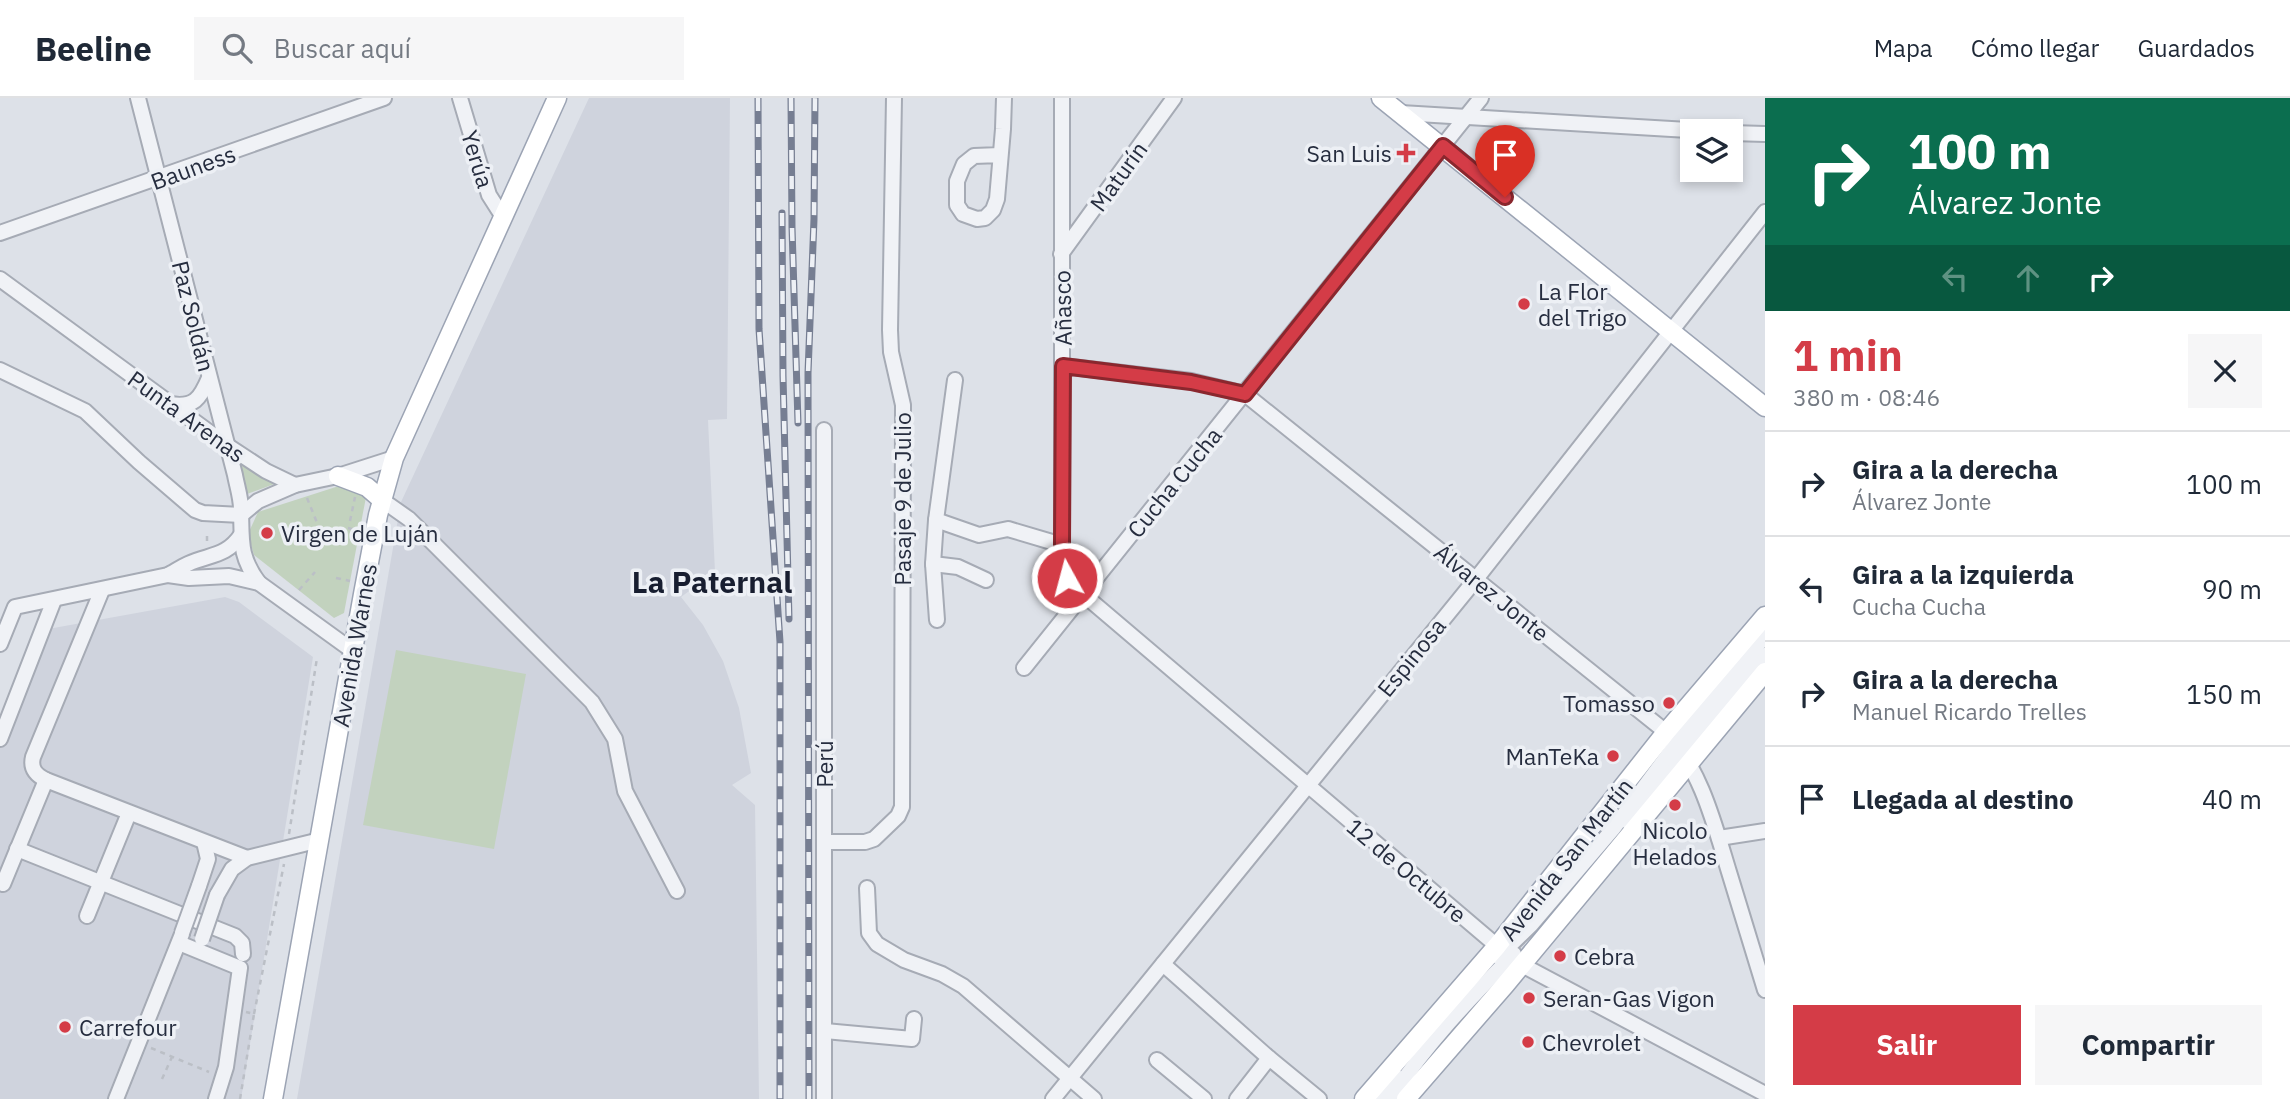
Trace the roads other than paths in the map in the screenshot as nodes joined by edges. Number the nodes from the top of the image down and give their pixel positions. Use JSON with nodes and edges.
{"nodes":[{"id":1,"x":138,"y":98,"type":"edge"},
{"id":2,"x":384,"y":98,"type":"edge"},
{"id":3,"x":460,"y":98,"type":"edge"},
{"id":4,"x":557,"y":98,"type":"edge"},
{"id":5,"x":894,"y":98,"type":"edge"},
{"id":6,"x":1004,"y":98,"type":"edge"},
{"id":7,"x":1062,"y":98,"type":"edge"},
{"id":8,"x":1174,"y":98,"type":"edge"},
{"id":9,"x":1381,"y":98,"type":"edge"},
{"id":10,"x":1481,"y":98,"type":"edge"},
{"id":11,"x":1401,"y":113,"type":"junction"},
{"id":12,"x":1465,"y":118,"type":"junction"},
{"id":13,"x":1680,"y":130,"type":"edge"},
{"id":14,"x":1743,"y":133,"type":"edge"},
{"id":15,"x":1765,"y":134,"type":"edge"},
{"id":16,"x":1443,"y":146,"type":"junction"},
{"id":17,"x":1000,"y":155,"type":"junction"},
{"id":18,"x":160,"y":178,"type":"junction"},
{"id":19,"x":1765,"y":212,"type":"edge"},
{"id":20,"x":503,"y":217,"type":"junction"},
{"id":21,"x":0,"y":233,"type":"edge"},
{"id":22,"x":1061,"y":254,"type":"junction"},
{"id":23,"x":0,"y":279,"type":"edge"},
{"id":24,"x":1672,"y":331,"type":"junction"},
{"id":25,"x":1063,"y":366,"type":"junction"},
{"id":26,"x":0,"y":370,"type":"edge"},
{"id":27,"x":209,"y":378,"type":"junction"},
{"id":28,"x":955,"y":380,"type":"dead end"},
{"id":29,"x":1245,"y":394,"type":"junction"},
{"id":30,"x":170,"y":404,"type":"junction"},
{"id":31,"x":1765,"y":407,"type":"edge"},
{"id":32,"x":824,"y":430,"type":"dead end"},
{"id":33,"x":228,"y":446,"type":"junction"},
{"id":34,"x":394,"y":458,"type":"junction"},
{"id":35,"x":338,"y":476,"type":"junction"},
{"id":36,"x":295,"y":485,"type":"junction"},
{"id":37,"x":382,"y":500,"type":"junction"},
{"id":38,"x":241,"y":514,"type":"junction"},
{"id":39,"x":936,"y":520,"type":"junction"},
{"id":40,"x":241,"y":535,"type":"junction"},
{"id":41,"x":1062,"y":544,"type":"junction"},
{"id":42,"x":933,"y":564,"type":"junction"},
{"id":43,"x":168,"y":575,"type":"junction"},
{"id":44,"x":1476,"y":579,"type":"junction"},
{"id":45,"x":986,"y":580,"type":"dead end"},
{"id":46,"x":259,"y":583,"type":"junction"},
{"id":47,"x":102,"y":590,"type":"junction"},
{"id":48,"x":1084,"y":595,"type":"junction"},
{"id":49,"x":54,"y":600,"type":"junction"},
{"id":50,"x":1765,"y":617,"type":"edge"},
{"id":51,"x":937,"y":620,"type":"dead end"},
{"id":52,"x":1765,"y":636,"type":"edge"},
{"id":53,"x":0,"y":644,"type":"edge"},
{"id":54,"x":353,"y":650,"type":"junction"},
{"id":55,"x":1765,"y":655,"type":"edge"},
{"id":56,"x":1024,"y":668,"type":"dead end"},
{"id":57,"x":1765,"y":672,"type":"edge"},
{"id":58,"x":0,"y":739,"type":"edge"},
{"id":59,"x":1678,"y":748,"type":"junction"},
{"id":60,"x":46,"y":780,"type":"junction"},
{"id":61,"x":1306,"y":785,"type":"junction"},
{"id":62,"x":129,"y":813,"type":"junction"},
{"id":63,"x":1765,"y":831,"type":"edge"},
{"id":64,"x":1718,"y":838,"type":"junction"},
{"id":65,"x":320,"y":841,"type":"junction"},
{"id":66,"x":204,"y":842,"type":"junction"},
{"id":67,"x":824,"y":842,"type":"junction"},
{"id":68,"x":17,"y":849,"type":"junction"},
{"id":69,"x":247,"y":858,"type":"junction"},
{"id":70,"x":101,"y":883,"type":"junction"},
{"id":71,"x":3,"y":884,"type":"dead end"},
{"id":72,"x":867,"y":888,"type":"dead end"},
{"id":73,"x":677,"y":891,"type":"dead end"},
{"id":74,"x":87,"y":916,"type":"dead end"},
{"id":75,"x":181,"y":938,"type":"junction"},
{"id":76,"x":200,"y":945,"type":"junction"},
{"id":77,"x":243,"y":954,"type":"dead end"},
{"id":78,"x":1508,"y":955,"type":"junction"},
{"id":79,"x":1163,"y":964,"type":"junction"},
{"id":80,"x":1765,"y":990,"type":"edge"},
{"id":81,"x":914,"y":1019,"type":"dead end"},
{"id":82,"x":825,"y":1031,"type":"junction"},
{"id":83,"x":1269,"y":1058,"type":"junction"},
{"id":84,"x":1157,"y":1060,"type":"dead end"},
{"id":85,"x":1070,"y":1078,"type":"junction"},
{"id":86,"x":1765,"y":1094,"type":"edge"},
{"id":87,"x":116,"y":1099,"type":"edge"},
{"id":88,"x":216,"y":1099,"type":"edge"},
{"id":89,"x":273,"y":1099,"type":"edge"},
{"id":90,"x":824,"y":1099,"type":"edge"},
{"id":91,"x":1053,"y":1099,"type":"edge"},
{"id":92,"x":1094,"y":1099,"type":"edge"},
{"id":93,"x":1204,"y":1099,"type":"edge"},
{"id":94,"x":1237,"y":1099,"type":"edge"},
{"id":95,"x":1319,"y":1099,"type":"edge"},
{"id":96,"x":1364,"y":1099,"type":"edge"},
{"id":97,"x":1377,"y":1099,"type":"edge"},
{"id":98,"x":1390,"y":1099,"type":"edge"},
{"id":99,"x":1405,"y":1099,"type":"edge"}],
"edges":[{"from":1,"to":18,"type":"street","name":"Paz Soldán"},
{"from":2,"to":18,"type":"street","name":"Bauness"},
{"from":3,"to":20,"type":"street","name":"Yerúa"},
{"from":4,"to":20,"type":"main road","name":"Avenida Warnes"},
{"from":5,"to":67,"type":"street","name":"Pasaje 9 de Julio"},
{"from":6,"to":17,"type":"street"},
{"from":7,"to":22,"type":"street","name":"Añasco"},
{"from":8,"to":22,"type":"street","name":"Maturín"},
{"from":9,"to":11,"type":"main road"},
{"from":10,"to":12,"type":"street","name":"Cucha Cucha"},
{"from":11,"to":12,"type":"street"},
{"from":11,"to":16,"type":"main road"},
{"from":12,"to":13,"type":"street"},
{"from":12,"to":16,"type":"street","name":"Cucha Cucha"},
{"from":14,"to":15,"type":"street"},
{"from":16,"to":24,"type":"main road"},
{"from":16,"to":29,"type":"street","name":"Cucha Cucha"},
{"from":17,"to":17,"type":"street"},
{"from":18,"to":21,"type":"street","name":"Bauness"},
{"from":18,"to":27,"type":"street","name":"Paz Soldán"},
{"from":19,"to":24,"type":"street","name":"Espinosa"},
{"from":20,"to":34,"type":"main road","name":"Avenida Warnes"},
{"from":22,"to":25,"type":"street","name":"Añasco"},
{"from":23,"to":30,"type":"street","name":"Punta Arenas"},
{"from":24,"to":31,"type":"main road"},
{"from":24,"to":44,"type":"street","name":"Espinosa"},
{"from":25,"to":29,"type":"street","name":"Álvarez Jonte"},
{"from":25,"to":41,"type":"street","name":"Añasco"},
{"from":26,"to":38,"type":"street"},
{"from":27,"to":30,"type":"street"},
{"from":27,"to":33,"type":"street","name":"Paz Soldán"},
{"from":28,"to":39,"type":"street"},
{"from":29,"to":44,"type":"street","name":"Álvarez Jonte"},
{"from":29,"to":48,"type":"street","name":"Cucha Cucha"},
{"from":30,"to":33,"type":"street","name":"Punta Arenas"},
{"from":32,"to":67,"type":"street","name":"Perú"},
{"from":33,"to":36,"type":"street","name":"Punta Arenas"},
{"from":33,"to":38,"type":"street","name":"Paz Soldán"},
{"from":34,"to":35,"type":"street"},
{"from":34,"to":37,"type":"main road","name":"Avenida Warnes"},
{"from":35,"to":36,"type":"street"},
{"from":35,"to":37,"type":"main road"},
{"from":36,"to":38,"type":"street"},
{"from":37,"to":54,"type":"main road","name":"Avenida Warnes"},
{"from":37,"to":73,"type":"street"},
{"from":38,"to":40,"type":"street","name":"Paz Soldán"},
{"from":39,"to":41,"type":"street"},
{"from":39,"to":42,"type":"street"},
{"from":40,"to":43,"type":"street"},
{"from":40,"to":46,"type":"street","name":"Paz Soldán"},
{"from":41,"to":48,"type":"street","name":"Añasco"},
{"from":42,"to":45,"type":"street"},
{"from":42,"to":51,"type":"street"},
{"from":43,"to":46,"type":"street"},
{"from":43,"to":47,"type":"street"},
{"from":44,"to":59,"type":"street","name":"Álvarez Jonte"},
{"from":44,"to":61,"type":"street","name":"Espinosa"},
{"from":46,"to":54,"type":"street"},
{"from":47,"to":49,"type":"street"},
{"from":47,"to":60,"type":"street"},
{"from":48,"to":56,"type":"street","name":"Cucha Cucha"},
{"from":48,"to":61,"type":"street","name":"12 de Octubre"},
{"from":49,"to":53,"type":"street"},
{"from":49,"to":58,"type":"street"},
{"from":50,"to":59,"type":"main road","name":"Avenida San Martín"},
{"from":52,"to":59,"type":"street"},
{"from":54,"to":65,"type":"main road","name":"Avenida Warnes"},
{"from":55,"to":59,"type":"street"},
{"from":57,"to":59,"type":"main road","name":"Avenida San Martín"},
{"from":59,"to":64,"type":"street"},
{"from":59,"to":78,"type":"main road","name":"Avenida San Martín"},
{"from":59,"to":78,"type":"main road","name":"Avenida San Martín"},
{"from":60,"to":62,"type":"street"},
{"from":60,"to":68,"type":"street"},
{"from":61,"to":78,"type":"street","name":"12 de Octubre"},
{"from":61,"to":79,"type":"street","name":"Espinosa"},
{"from":62,"to":66,"type":"street"},
{"from":62,"to":70,"type":"street"},
{"from":63,"to":64,"type":"street"},
{"from":64,"to":80,"type":"street"},
{"from":65,"to":69,"type":"street"},
{"from":65,"to":89,"type":"main road","name":"Avenida Warnes"},
{"from":66,"to":69,"type":"street"},
{"from":66,"to":75,"type":"street","bridge":true},
{"from":67,"to":82,"type":"street","name":"Perú"},
{"from":68,"to":70,"type":"street"},
{"from":68,"to":71,"type":"street"},
{"from":69,"to":76,"type":"street","bridge":true},
{"from":70,"to":74,"type":"street"},
{"from":70,"to":77,"type":"street"},
{"from":72,"to":85,"type":"street"},
{"from":75,"to":76,"type":"street"},
{"from":75,"to":87,"type":"street"},
{"from":76,"to":88,"type":"street"},
{"from":78,"to":86,"type":"street","name":"12 de Octubre"},
{"from":78,"to":96,"type":"main road","name":"Avenida San Martín"},
{"from":78,"to":97,"type":"street"},
{"from":78,"to":98,"type":"street"},
{"from":78,"to":99,"type":"main road","name":"Avenida San Martín"},
{"from":79,"to":83,"type":"street"},
{"from":79,"to":85,"type":"street","name":"Espinosa"},
{"from":81,"to":82,"type":"street"},
{"from":82,"to":90,"type":"street","name":"Perú"},
{"from":83,"to":94,"type":"street"},
{"from":83,"to":95,"type":"street"},
{"from":84,"to":93,"type":"street"},
{"from":85,"to":91,"type":"street","name":"Espinosa"},
{"from":85,"to":92,"type":"street"}]}
